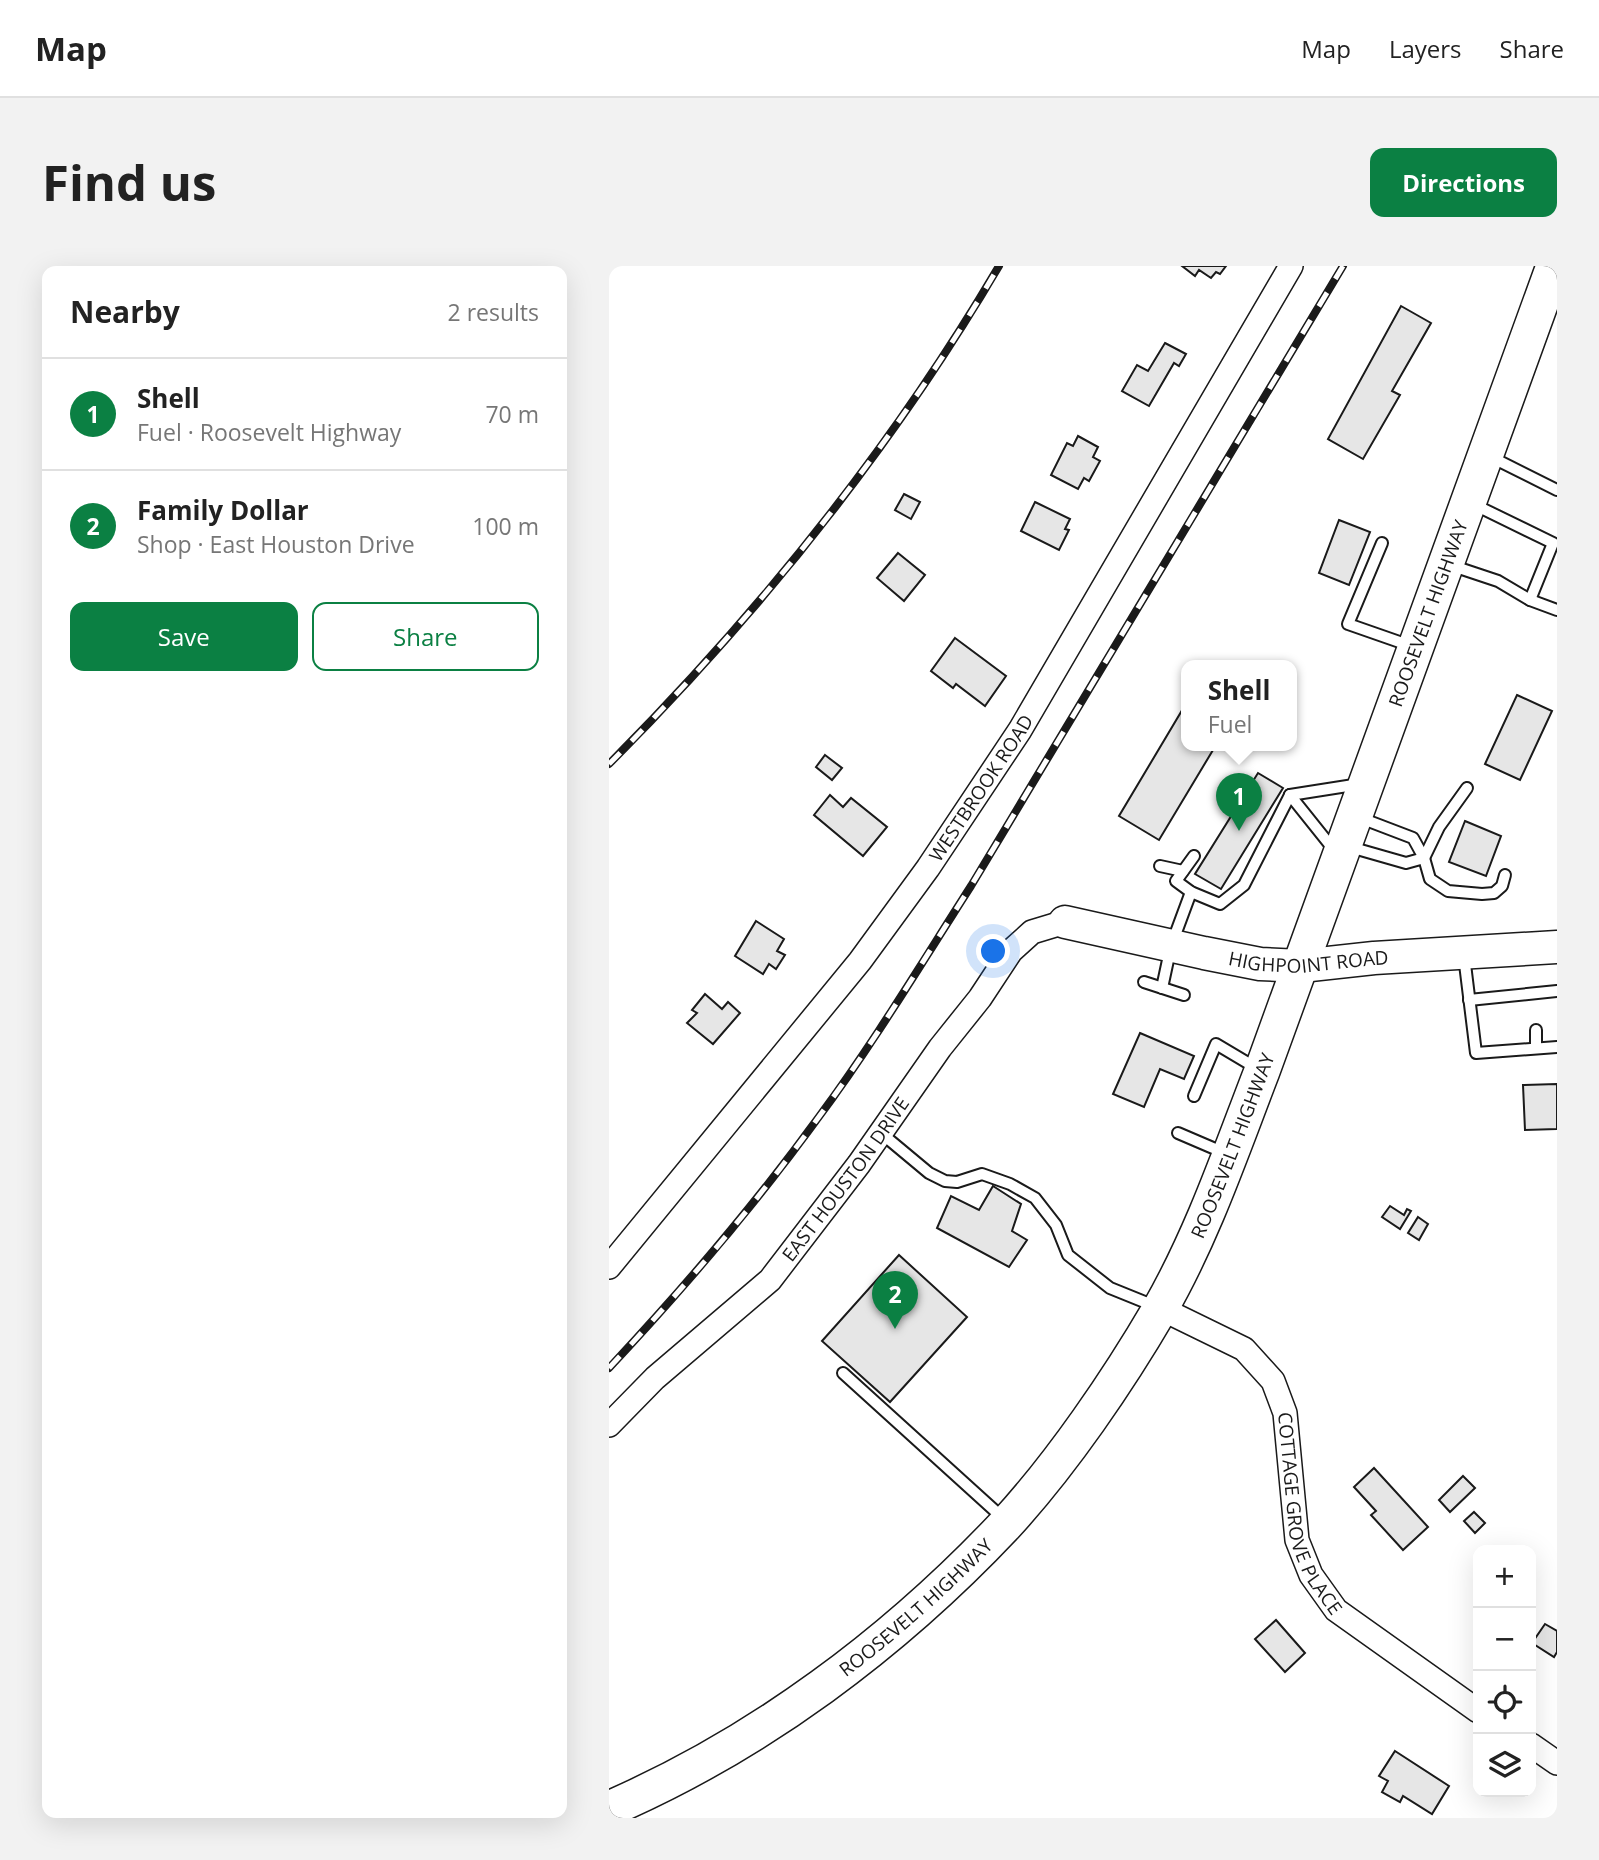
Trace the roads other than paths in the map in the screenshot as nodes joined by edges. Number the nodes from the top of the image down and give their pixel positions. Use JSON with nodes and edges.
{"nodes":[{"id":1,"x":1291,"y":266,"type":"edge"},
{"id":2,"x":1554,"y":266,"type":"edge"},
{"id":3,"x":1486,"y":455,"type":"junction"},
{"id":4,"x":1557,"y":490,"type":"edge"},
{"id":5,"x":1468,"y":501,"type":"junction"},
{"id":6,"x":1382,"y":543,"type":"dead end"},
{"id":7,"x":1446,"y":564,"type":"junction"},
{"id":8,"x":1530,"y":600,"type":"junction"},
{"id":9,"x":1557,"y":610,"type":"edge"},
{"id":10,"x":1416,"y":648,"type":"junction"},
{"id":11,"x":1368,"y":783,"type":"junction"},
{"id":12,"x":1467,"y":788,"type":"dead end"},
{"id":13,"x":1290,"y":795,"type":"junction"},
{"id":14,"x":1347,"y":840,"type":"junction"},
{"id":15,"x":1194,"y":856,"type":"dead end"},
{"id":16,"x":1425,"y":858,"type":"junction"},
{"id":17,"x":1160,"y":866,"type":"dead end"},
{"id":18,"x":1183,"y":871,"type":"junction"},
{"id":19,"x":1505,"y":875,"type":"dead end"},
{"id":20,"x":1191,"y":892,"type":"junction"},
{"id":21,"x":1065,"y":922,"type":"joint"},
{"id":22,"x":1171,"y":946,"type":"junction"},
{"id":23,"x":1557,"y":947,"type":"edge"},
{"id":24,"x":1463,"y":952,"type":"junction"},
{"id":25,"x":1301,"y":966,"type":"junction"},
{"id":26,"x":1144,"y":982,"type":"dead end"},
{"id":27,"x":1162,"y":988,"type":"junction"},
{"id":28,"x":1557,"y":991,"type":"edge"},
{"id":29,"x":1184,"y":995,"type":"dead end"},
{"id":30,"x":1469,"y":1000,"type":"junction"},
{"id":31,"x":1536,"y":1030,"type":"dead end"},
{"id":32,"x":1557,"y":1047,"type":"edge"},
{"id":33,"x":1536,"y":1048,"type":"junction"},
{"id":34,"x":1262,"y":1071,"type":"junction"},
{"id":35,"x":1194,"y":1096,"type":"dead end"},
{"id":36,"x":881,"y":1133,"type":"junction"},
{"id":37,"x":1178,"y":1133,"type":"dead end"},
{"id":38,"x":1230,"y":1155,"type":"junction"},
{"id":39,"x":616,"y":1255,"type":"edge"},
{"id":40,"x":1160,"y":1308,"type":"junction"},
{"id":41,"x":843,"y":1373,"type":"dead end"},
{"id":42,"x":609,"y":1425,"type":"edge"},
{"id":43,"x":1007,"y":1522,"type":"junction"},
{"id":44,"x":1473,"y":1707,"type":"edge"},
{"id":45,"x":1536,"y":1748,"type":"edge"},
{"id":46,"x":1557,"y":1763,"type":"edge"},
{"id":47,"x":609,"y":1809,"type":"edge"}],
"edges":[{"from":1,"to":39,"type":"street","name":"WESTBROOK ROAD"},
{"from":2,"to":3,"type":"main road","name":"ROOSEVELT HIGHWAY"},
{"from":3,"to":4,"type":"lane"},
{"from":3,"to":5,"type":"main road","name":"ROOSEVELT HIGHWAY"},
{"from":5,"to":7,"type":"main road","name":"ROOSEVELT HIGHWAY"},
{"from":5,"to":8,"type":"lane"},
{"from":6,"to":10,"type":"lane"},
{"from":7,"to":8,"type":"lane"},
{"from":7,"to":10,"type":"main road","name":"ROOSEVELT HIGHWAY"},
{"from":8,"to":9,"type":"lane"},
{"from":10,"to":11,"type":"main road","name":"ROOSEVELT HIGHWAY"},
{"from":11,"to":13,"type":"lane"},
{"from":11,"to":14,"type":"main road","name":"ROOSEVELT HIGHWAY"},
{"from":12,"to":16,"type":"lane"},
{"from":13,"to":14,"type":"lane"},
{"from":13,"to":20,"type":"lane"},
{"from":14,"to":16,"type":"lane"},
{"from":14,"to":16,"type":"lane"},
{"from":14,"to":25,"type":"main road","name":"ROOSEVELT HIGHWAY"},
{"from":15,"to":18,"type":"lane"},
{"from":16,"to":19,"type":"lane"},
{"from":17,"to":18,"type":"lane"},
{"from":18,"to":20,"type":"lane"},
{"from":20,"to":22,"type":"lane"},
{"from":21,"to":22,"type":"street","name":"HIGHPOINT ROAD"},
{"from":21,"to":36,"type":"street","name":"EAST HOUSTON DRIVE"},
{"from":22,"to":25,"type":"street","name":"HIGHPOINT ROAD"},
{"from":22,"to":27,"type":"lane"},
{"from":23,"to":24,"type":"street","name":"HIGHPOINT ROAD"},
{"from":24,"to":25,"type":"street","name":"HIGHPOINT ROAD"},
{"from":24,"to":30,"type":"lane"},
{"from":25,"to":34,"type":"main road","name":"ROOSEVELT HIGHWAY"},
{"from":26,"to":27,"type":"lane"},
{"from":27,"to":29,"type":"lane"},
{"from":28,"to":30,"type":"lane"},
{"from":30,"to":33,"type":"lane"},
{"from":31,"to":33,"type":"lane"},
{"from":32,"to":33,"type":"lane"},
{"from":34,"to":35,"type":"lane"},
{"from":34,"to":38,"type":"main road","name":"ROOSEVELT HIGHWAY"},
{"from":36,"to":40,"type":"lane"},
{"from":36,"to":42,"type":"street","name":"EAST HOUSTON DRIVE"},
{"from":37,"to":38,"type":"lane"},
{"from":38,"to":40,"type":"main road","name":"ROOSEVELT HIGHWAY"},
{"from":40,"to":43,"type":"main road","name":"ROOSEVELT HIGHWAY"},
{"from":40,"to":44,"type":"street","name":"COTTAGE GROVE PLACE"},
{"from":41,"to":43,"type":"lane"},
{"from":43,"to":47,"type":"main road","name":"ROOSEVELT HIGHWAY"},
{"from":45,"to":46,"type":"street"}]}
